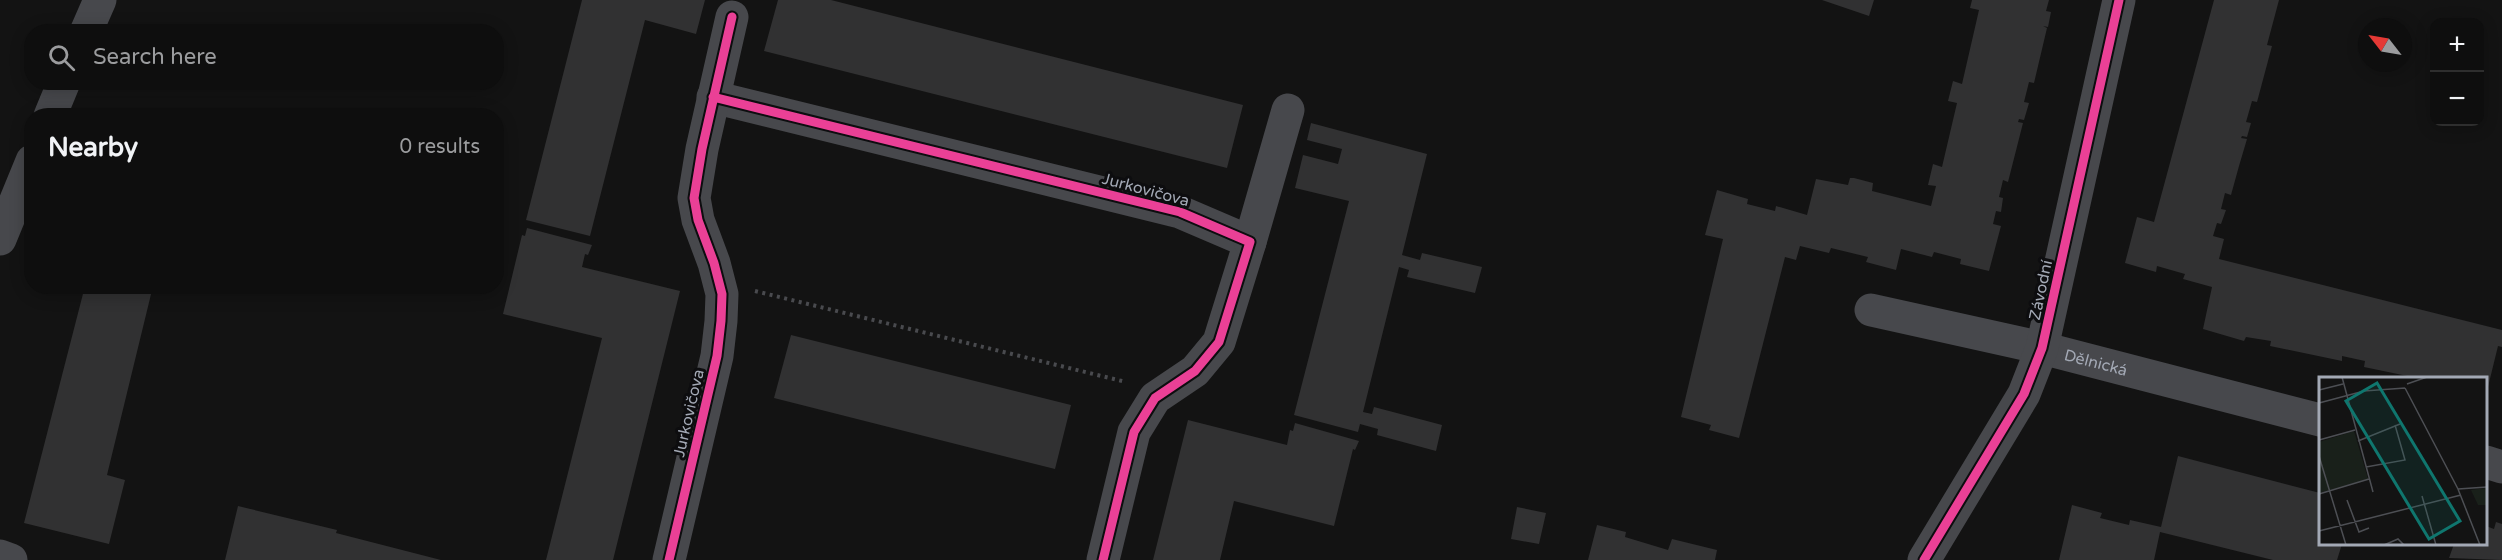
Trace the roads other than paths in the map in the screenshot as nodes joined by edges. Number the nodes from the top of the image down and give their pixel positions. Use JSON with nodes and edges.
{"nodes":[{"id":1,"x":100,"y":0,"type":"edge"},
{"id":2,"x":2119,"y":0,"type":"edge"},
{"id":3,"x":732,"y":17,"type":"dead end"},
{"id":4,"x":90,"y":24,"type":"edge"},
{"id":5,"x":61,"y":90,"type":"edge"},
{"id":6,"x":713,"y":97,"type":"junction"},
{"id":7,"x":53,"y":108,"type":"edge"},
{"id":8,"x":1288,"y":110,"type":"dead end"},
{"id":9,"x":24,"y":180,"type":"edge"},
{"id":10,"x":0,"y":239,"type":"edge"},
{"id":11,"x":1250,"y":242,"type":"junction"},
{"id":12,"x":1871,"y":310,"type":"dead end"},
{"id":13,"x":2042,"y":348,"type":"junction"},
{"id":14,"x":2319,"y":420,"type":"edge"},
{"id":15,"x":2487,"y":462,"type":"edge"},
{"id":16,"x":2502,"y":467,"type":"edge"},
{"id":17,"x":0,"y":556,"type":"edge"},
{"id":18,"x":11,"y":560,"type":"edge"},
{"id":19,"x":669,"y":560,"type":"edge"},
{"id":20,"x":1103,"y":560,"type":"edge"},
{"id":21,"x":1924,"y":560,"type":"edge"}],
"edges":[{"from":1,"to":4,"type":"street"},
{"from":2,"to":13,"type":"street","name":"Závodní"},
{"from":3,"to":6,"type":"street","name":"Jurkovičova"},
{"from":5,"to":7,"type":"street"},
{"from":6,"to":11,"type":"street","name":"Jurkovičova"},
{"from":6,"to":19,"type":"street","name":"Jurkovičova"},
{"from":8,"to":11,"type":"street"},
{"from":9,"to":10,"type":"street"},
{"from":11,"to":20,"type":"street"},
{"from":12,"to":13,"type":"street","name":"Dělnická"},
{"from":13,"to":14,"type":"street","name":"Dělnická"},
{"from":13,"to":21,"type":"street","name":"Závodní"},
{"from":15,"to":16,"type":"street"},
{"from":17,"to":18,"type":"street"}]}
